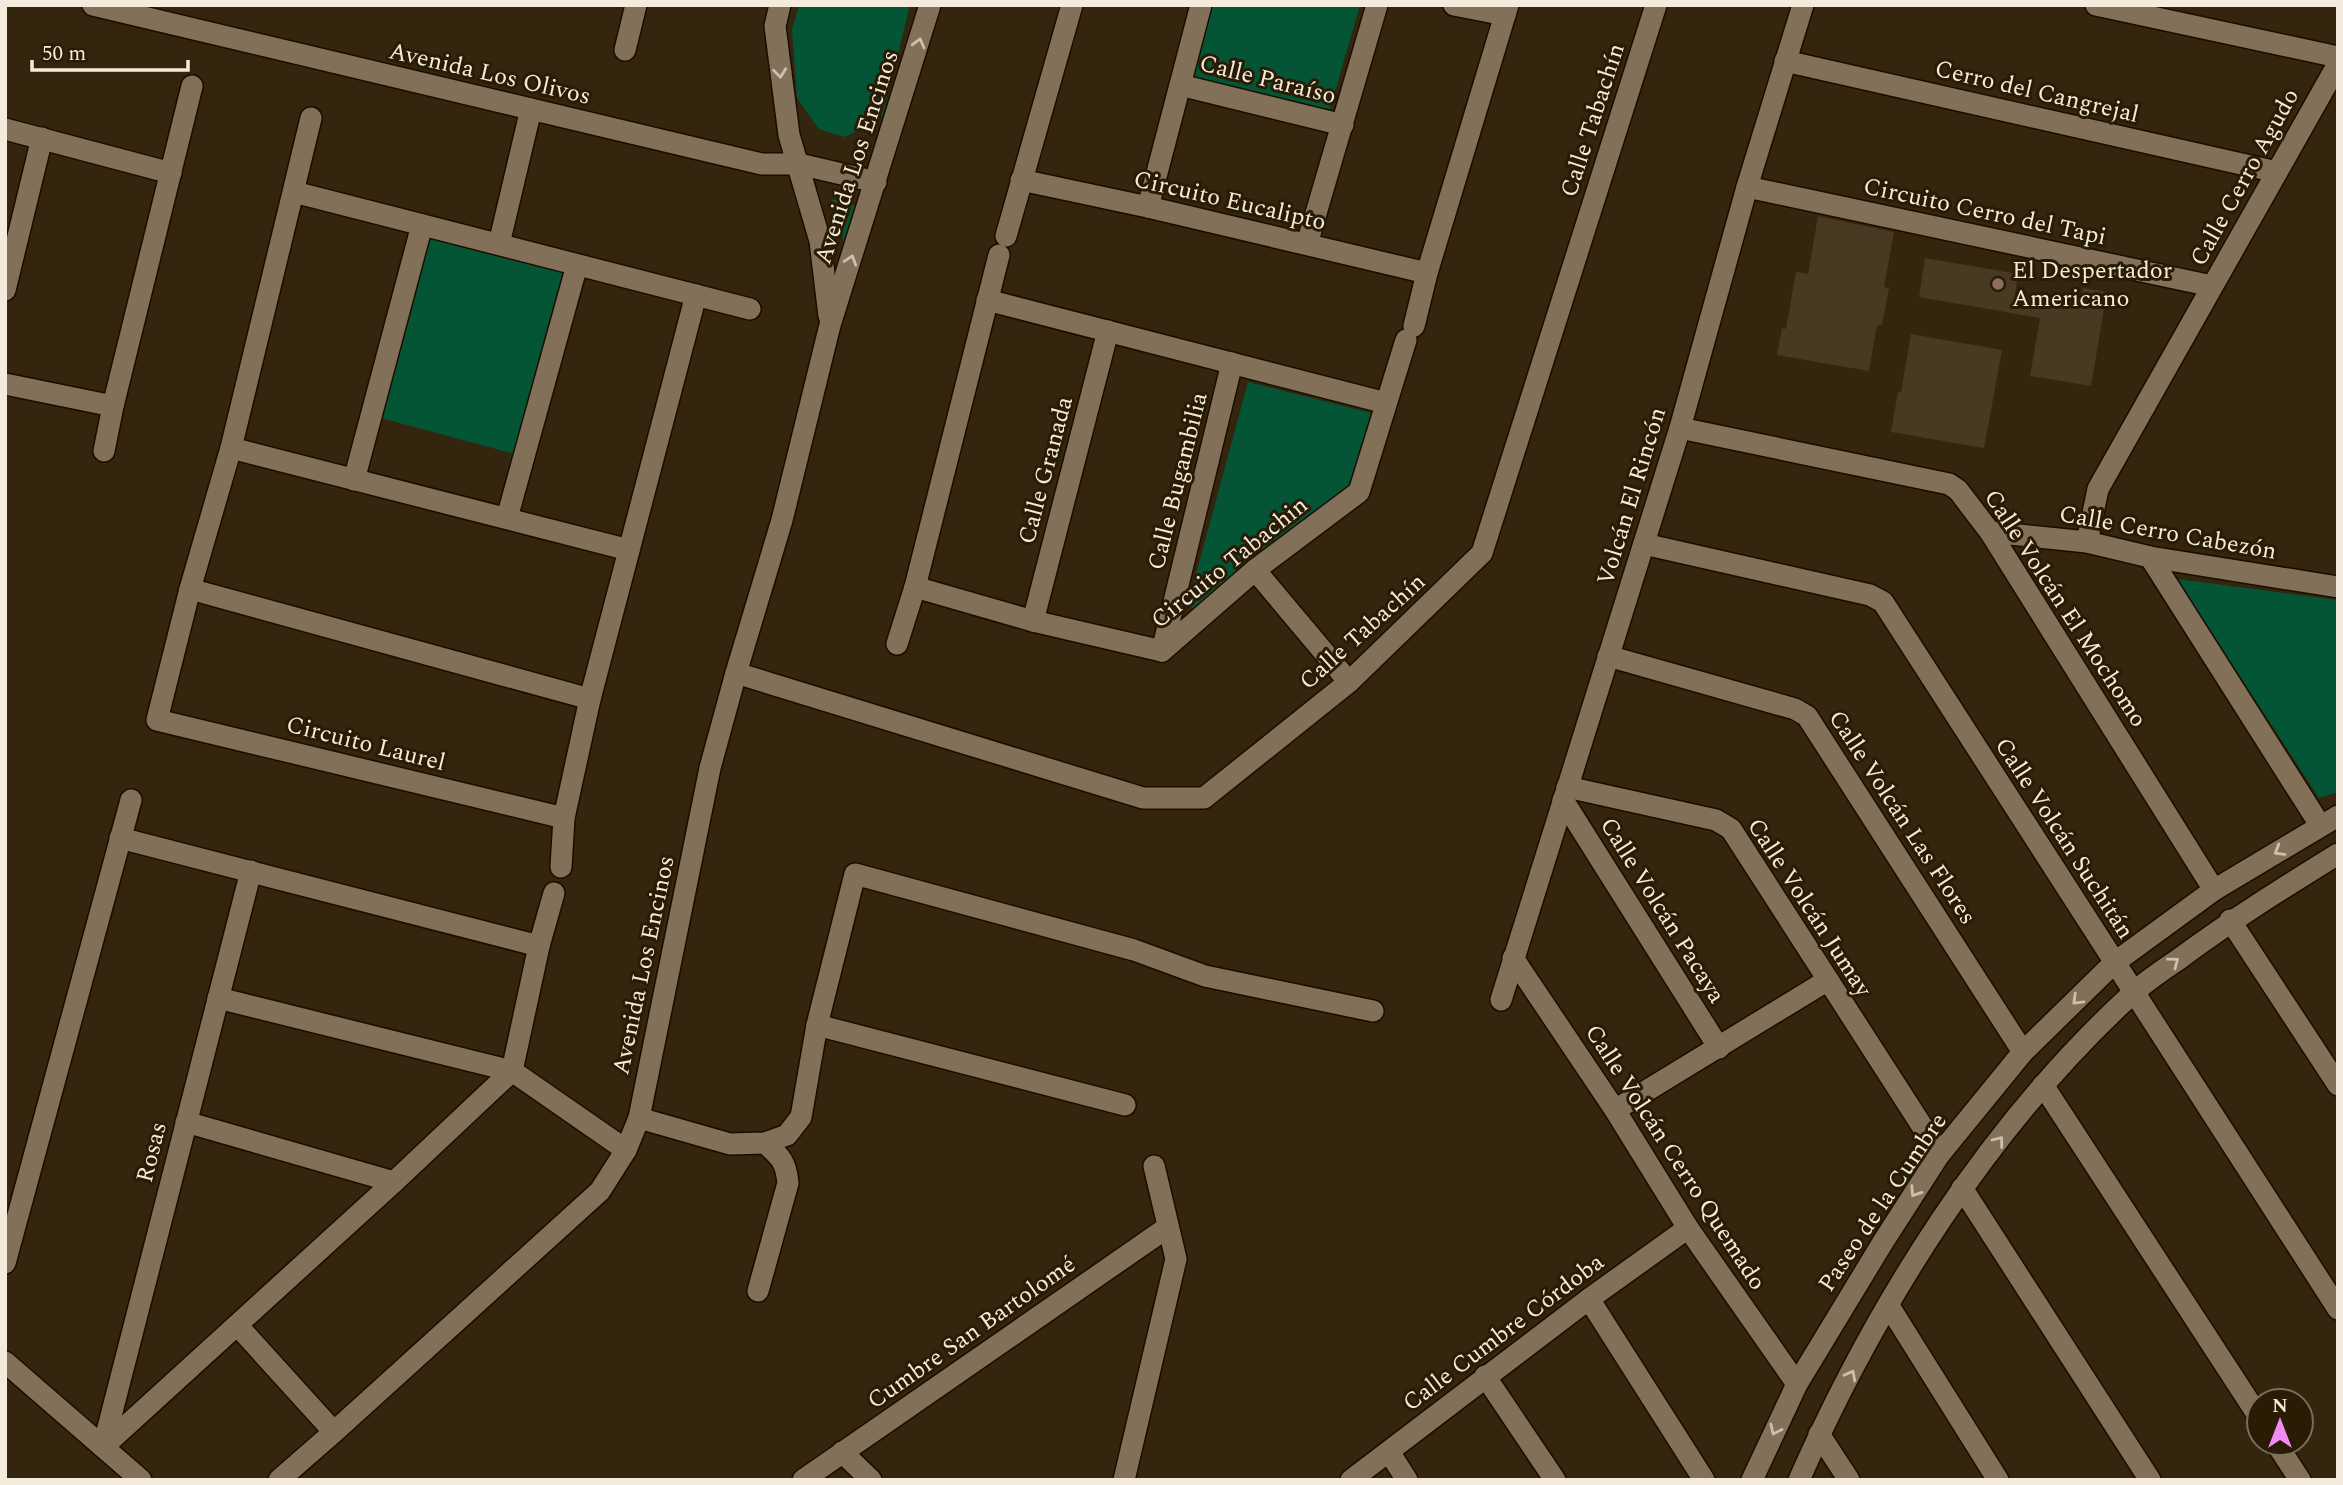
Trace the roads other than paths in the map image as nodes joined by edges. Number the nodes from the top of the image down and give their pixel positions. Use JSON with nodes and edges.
{"nodes":[{"id":1,"x":93,"y":5,"type":"edge"},
{"id":2,"x":636,"y":5,"type":"edge"},
{"id":3,"x":780,"y":5,"type":"edge"},
{"id":4,"x":930,"y":5,"type":"edge"},
{"id":5,"x":1072,"y":5,"type":"edge"},
{"id":6,"x":1201,"y":5,"type":"edge"},
{"id":7,"x":1377,"y":5,"type":"edge"},
{"id":8,"x":1454,"y":5,"type":"edge"},
{"id":9,"x":1656,"y":5,"type":"edge"},
{"id":10,"x":1803,"y":5,"type":"edge"},
{"id":11,"x":2096,"y":5,"type":"edge"},
{"id":12,"x":1506,"y":10,"type":"edge"},
{"id":13,"x":625,"y":50,"type":"dead end"},
{"id":14,"x":2338,"y":57,"type":"edge"},
{"id":15,"x":1785,"y":61,"type":"junction"},
{"id":16,"x":2338,"y":64,"type":"edge"},
{"id":17,"x":1180,"y":85,"type":"junction"},
{"id":18,"x":192,"y":86,"type":"dead end"},
{"id":19,"x":531,"y":109,"type":"junction"},
{"id":20,"x":311,"y":118,"type":"dead end"},
{"id":21,"x":1343,"y":125,"type":"junction"},
{"id":22,"x":5,"y":129,"type":"edge"},
{"id":23,"x":43,"y":138,"type":"junction"},
{"id":24,"x":799,"y":164,"type":"junction"},
{"id":25,"x":2277,"y":172,"type":"junction"},
{"id":26,"x":171,"y":173,"type":"junction"},
{"id":27,"x":1021,"y":180,"type":"junction"},
{"id":28,"x":876,"y":182,"type":"junction"},
{"id":29,"x":1747,"y":187,"type":"junction"},
{"id":30,"x":294,"y":192,"type":"junction"},
{"id":31,"x":1148,"y":207,"type":"junction"},
{"id":32,"x":422,"y":225,"type":"junction"},
{"id":33,"x":499,"y":244,"type":"junction"},
{"id":34,"x":1307,"y":244,"type":"junction"},
{"id":35,"x":577,"y":265,"type":"junction"},
{"id":36,"x":1427,"y":273,"type":"junction"},
{"id":37,"x":2213,"y":286,"type":"junction"},
{"id":38,"x":5,"y":289,"type":"edge"},
{"id":39,"x":696,"y":295,"type":"junction"},
{"id":40,"x":987,"y":300,"type":"junction"},
{"id":41,"x":750,"y":309,"type":"dead end"},
{"id":42,"x":831,"y":325,"type":"junction"},
{"id":43,"x":1108,"y":331,"type":"junction"},
{"id":44,"x":1232,"y":363,"type":"junction"},
{"id":45,"x":5,"y":384,"type":"edge"},
{"id":46,"x":1386,"y":403,"type":"junction"},
{"id":47,"x":113,"y":406,"type":"junction"},
{"id":48,"x":1680,"y":428,"type":"junction"},
{"id":49,"x":231,"y":447,"type":"junction"},
{"id":50,"x":104,"y":451,"type":"dead end"},
{"id":51,"x":354,"y":480,"type":"junction"},
{"id":52,"x":507,"y":518,"type":"junction"},
{"id":53,"x":1990,"y":532,"type":"junction"},
{"id":54,"x":2087,"y":542,"type":"junction"},
{"id":55,"x":1644,"y":544,"type":"junction"},
{"id":56,"x":629,"y":550,"type":"junction"},
{"id":57,"x":2150,"y":557,"type":"junction"},
{"id":58,"x":1255,"y":570,"type":"junction"},
{"id":59,"x":915,"y":587,"type":"junction"},
{"id":60,"x":2338,"y":587,"type":"edge"},
{"id":61,"x":190,"y":589,"type":"junction"},
{"id":62,"x":1033,"y":621,"type":"junction"},
{"id":63,"x":897,"y":643,"type":"dead end"},
{"id":64,"x":1162,"y":651,"type":"junction"},
{"id":65,"x":1608,"y":656,"type":"junction"},
{"id":66,"x":736,"y":673,"type":"junction"},
{"id":67,"x":1349,"y":682,"type":"junction"},
{"id":68,"x":590,"y":699,"type":"junction"},
{"id":69,"x":1565,"y":793,"type":"junction"},
{"id":70,"x":131,"y":800,"type":"dead end"},
{"id":71,"x":564,"y":818,"type":"junction"},
{"id":72,"x":2329,"y":821,"type":"edge"},
{"id":73,"x":120,"y":838,"type":"junction"},
{"id":74,"x":2338,"y":854,"type":"edge"},
{"id":75,"x":561,"y":867,"type":"dead end"},
{"id":76,"x":251,"y":871,"type":"junction"},
{"id":77,"x":2214,"y":890,"type":"junction"},
{"id":78,"x":554,"y":893,"type":"dead end"},
{"id":79,"x":2230,"y":920,"type":"junction"},
{"id":80,"x":538,"y":946,"type":"junction"},
{"id":81,"x":1513,"y":958,"type":"junction"},
{"id":82,"x":2114,"y":963,"type":"junction"},
{"id":83,"x":1828,"y":980,"type":"junction"},
{"id":84,"x":2134,"y":993,"type":"junction"},
{"id":85,"x":218,"y":998,"type":"junction"},
{"id":86,"x":1501,"y":1000,"type":"dead end"},
{"id":87,"x":1373,"y":1012,"type":"dead end"},
{"id":88,"x":817,"y":1025,"type":"junction"},
{"id":89,"x":1719,"y":1048,"type":"junction"},
{"id":90,"x":2023,"y":1052,"type":"junction"},
{"id":91,"x":512,"y":1071,"type":"junction"},
{"id":92,"x":2043,"y":1084,"type":"junction"},
{"id":93,"x":2338,"y":1085,"type":"edge"},
{"id":94,"x":1125,"y":1105,"type":"dead end"},
{"id":95,"x":1615,"y":1110,"type":"junction"},
{"id":96,"x":639,"y":1118,"type":"junction"},
{"id":97,"x":186,"y":1122,"type":"junction"},
{"id":98,"x":765,"y":1143,"type":"junction"},
{"id":99,"x":626,"y":1150,"type":"junction"},
{"id":100,"x":1940,"y":1154,"type":"junction"},
{"id":101,"x":1154,"y":1166,"type":"dead end"},
{"id":102,"x":394,"y":1182,"type":"junction"},
{"id":103,"x":1962,"y":1188,"type":"junction"},
{"id":104,"x":1168,"y":1227,"type":"junction"},
{"id":105,"x":1688,"y":1228,"type":"junction"},
{"id":106,"x":5,"y":1263,"type":"edge"},
{"id":107,"x":758,"y":1291,"type":"dead end"},
{"id":108,"x":1589,"y":1299,"type":"junction"},
{"id":109,"x":1889,"y":1306,"type":"junction"},
{"id":110,"x":2338,"y":1309,"type":"edge"},
{"id":111,"x":237,"y":1325,"type":"junction"},
{"id":112,"x":5,"y":1362,"type":"edge"},
{"id":113,"x":1485,"y":1376,"type":"junction"},
{"id":114,"x":1797,"y":1384,"type":"junction"},
{"id":115,"x":2245,"y":1395,"type":"edge"},
{"id":116,"x":334,"y":1432,"type":"junction"},
{"id":117,"x":1819,"y":1434,"type":"junction"},
{"id":118,"x":103,"y":1447,"type":"junction"},
{"id":119,"x":842,"y":1452,"type":"junction"},
{"id":120,"x":1389,"y":1452,"type":"junction"},
{"id":121,"x":2285,"y":1457,"type":"edge"},
{"id":122,"x":141,"y":1480,"type":"edge"},
{"id":123,"x":279,"y":1480,"type":"edge"},
{"id":124,"x":803,"y":1480,"type":"edge"},
{"id":125,"x":871,"y":1480,"type":"edge"},
{"id":126,"x":1125,"y":1480,"type":"edge"},
{"id":127,"x":1351,"y":1480,"type":"edge"},
{"id":128,"x":1407,"y":1480,"type":"edge"},
{"id":129,"x":1555,"y":1480,"type":"edge"},
{"id":130,"x":1704,"y":1480,"type":"edge"},
{"id":131,"x":1752,"y":1480,"type":"edge"},
{"id":132,"x":1799,"y":1480,"type":"edge"},
{"id":133,"x":1849,"y":1480,"type":"edge"},
{"id":134,"x":1998,"y":1480,"type":"edge"},
{"id":135,"x":2150,"y":1480,"type":"edge"},
{"id":136,"x":2300,"y":1480,"type":"edge"}],
"edges":[{"from":1,"to":19,"type":"street","name":"Avenida Los Olivos"},
{"from":2,"to":13,"type":"street"},
{"from":3,"to":24,"type":"street","name":"Avenida Los Encinos","one_way":true},
{"from":28,"to":4,"type":"street","name":"Avenida Los Encinos","one_way":true},
{"from":5,"to":27,"type":"street"},
{"from":6,"to":17,"type":"street"},
{"from":7,"to":21,"type":"street"},
{"from":8,"to":12,"type":"street"},
{"from":9,"to":67,"type":"street","name":"Calle Tabachín"},
{"from":10,"to":15,"type":"street","name":"Volcán El Rincón"},
{"from":11,"to":14,"type":"street"},
{"from":12,"to":36,"type":"street"},
{"from":15,"to":25,"type":"street","name":"Cerro del Cangrejal"},
{"from":15,"to":29,"type":"street","name":"Volcán El Rincón"},
{"from":16,"to":25,"type":"street","name":"Calle Cerro Agudo"},
{"from":17,"to":21,"type":"street","name":"Calle Paraíso"},
{"from":17,"to":31,"type":"street"},
{"from":18,"to":26,"type":"street"},
{"from":19,"to":24,"type":"street","name":"Avenida Los Olivos"},
{"from":19,"to":33,"type":"street"},
{"from":20,"to":30,"type":"street"},
{"from":21,"to":34,"type":"street"},
{"from":22,"to":23,"type":"street"},
{"from":23,"to":26,"type":"street"},
{"from":23,"to":38,"type":"street"},
{"from":24,"to":28,"type":"street","name":"Avenida Los Olivos"},
{"from":24,"to":42,"type":"street","name":"Avenida Los Encinos"},
{"from":25,"to":37,"type":"street","name":"Calle Cerro Agudo"},
{"from":26,"to":47,"type":"street"},
{"from":27,"to":31,"type":"street","name":"Circuito Eucalipto"},
{"from":27,"to":40,"type":"street"},
{"from":42,"to":28,"type":"street","name":"Avenida Los Encinos","one_way":true},
{"from":29,"to":37,"type":"street","name":"Circuito Cerro del Tapi"},
{"from":29,"to":48,"type":"street","name":"Volcán El Rincón"},
{"from":30,"to":32,"type":"street"},
{"from":30,"to":49,"type":"street"},
{"from":31,"to":34,"type":"street","name":"Circuito Eucalipto"},
{"from":32,"to":33,"type":"street"},
{"from":32,"to":51,"type":"street"},
{"from":33,"to":35,"type":"street"},
{"from":34,"to":36,"type":"street","name":"Circuito Eucalipto"},
{"from":35,"to":39,"type":"street"},
{"from":35,"to":52,"type":"street"},
{"from":36,"to":46,"type":"street","name":"Circuito Tabachin"},
{"from":37,"to":54,"type":"street","name":"Calle Cerro Agudo"},
{"from":39,"to":41,"type":"street"},
{"from":39,"to":56,"type":"street"},
{"from":40,"to":43,"type":"street"},
{"from":40,"to":59,"type":"street"},
{"from":42,"to":66,"type":"street","name":"Avenida Los Encinos"},
{"from":43,"to":44,"type":"street"},
{"from":43,"to":62,"type":"street","name":"Calle Granada"},
{"from":44,"to":46,"type":"street"},
{"from":44,"to":64,"type":"street","name":"Calle Bugambilia"},
{"from":45,"to":47,"type":"street"},
{"from":46,"to":58,"type":"street","name":"Circuito Tabachin"},
{"from":47,"to":50,"type":"street"},
{"from":48,"to":53,"type":"street","name":"Calle Volcán El Mochomo"},
{"from":48,"to":55,"type":"street","name":"Volcán El Rincón"},
{"from":49,"to":51,"type":"street"},
{"from":49,"to":61,"type":"street"},
{"from":51,"to":52,"type":"street"},
{"from":52,"to":56,"type":"street"},
{"from":53,"to":54,"type":"street","name":"Calle Cerro Cabezón"},
{"from":53,"to":77,"type":"street","name":"Calle Volcán El Mochomo"},
{"from":54,"to":57,"type":"street","name":"Calle Cerro Cabezón"},
{"from":55,"to":65,"type":"street","name":"Volcán El Rincón"},
{"from":55,"to":82,"type":"street","name":"Calle Volcán Suchitán"},
{"from":56,"to":68,"type":"street"},
{"from":57,"to":60,"type":"street","name":"Calle Cerro Cabezón"},
{"from":57,"to":72,"type":"street"},
{"from":58,"to":64,"type":"street","name":"Circuito Tabachin"},
{"from":58,"to":67,"type":"street"},
{"from":59,"to":62,"type":"street","name":"Circuito Tabachin"},
{"from":59,"to":63,"type":"street"},
{"from":61,"to":68,"type":"street"},
{"from":61,"to":71,"type":"street","name":"Circuito Laurel"},
{"from":62,"to":64,"type":"street","name":"Circuito Tabachin"},
{"from":65,"to":69,"type":"street","name":"Volcán El Rincón"},
{"from":65,"to":90,"type":"street","name":"Calle Volcán Las Flores"},
{"from":66,"to":67,"type":"street","name":"Calle Tabachín"},
{"from":66,"to":96,"type":"street","name":"Avenida Los Encinos"},
{"from":68,"to":71,"type":"street"},
{"from":69,"to":81,"type":"street","name":"Volcán El Rincón"},
{"from":69,"to":83,"type":"street","name":"Calle Volcán Jumay"},
{"from":69,"to":89,"type":"street","name":"Calle Volcán Pacaya"},
{"from":70,"to":73,"type":"street"},
{"from":71,"to":75,"type":"street"},
{"from":72,"to":77,"type":"street","name":"Paseo de la Cumbre","one_way":true},
{"from":73,"to":76,"type":"street"},
{"from":73,"to":106,"type":"street"},
{"from":74,"to":79,"type":"street"},
{"from":76,"to":80,"type":"street"},
{"from":76,"to":85,"type":"street","name":"Rosas"},
{"from":77,"to":82,"type":"street","name":"Paseo de la Cumbre"},
{"from":78,"to":80,"type":"street"},
{"from":84,"to":79,"type":"street","one_way":true},
{"from":79,"to":93,"type":"street"},
{"from":80,"to":91,"type":"street"},
{"from":81,"to":86,"type":"street","name":"Volcán El Rincón"},
{"from":81,"to":95,"type":"street","name":"Calle Volcán Cerro Quemado"},
{"from":82,"to":84,"type":"street","name":"Calle Volcán Suchitán"},
{"from":82,"to":90,"type":"street","name":"Paseo de la Cumbre","one_way":true},
{"from":83,"to":89,"type":"street"},
{"from":83,"to":100,"type":"street","name":"Calle Volcán Jumay"},
{"from":84,"to":92,"type":"street"},
{"from":84,"to":110,"type":"street","name":"Calle Volcán Suchitán"},
{"from":85,"to":91,"type":"street"},
{"from":85,"to":97,"type":"street","name":"Rosas"},
{"from":87,"to":88,"type":"street"},
{"from":88,"to":94,"type":"street"},
{"from":88,"to":98,"type":"street"},
{"from":89,"to":95,"type":"street"},
{"from":90,"to":100,"type":"street","name":"Paseo de la Cumbre"},
{"from":91,"to":99,"type":"street"},
{"from":91,"to":102,"type":"street"},
{"from":103,"to":92,"type":"street","one_way":true},
{"from":92,"to":115,"type":"street"},
{"from":95,"to":105,"type":"street","name":"Calle Volcán Cerro Quemado"},
{"from":96,"to":98,"type":"street"},
{"from":96,"to":99,"type":"street","name":"Avenida Los Encinos"},
{"from":97,"to":102,"type":"street"},
{"from":97,"to":118,"type":"street","name":"Rosas"},
{"from":98,"to":107,"type":"street"},
{"from":99,"to":116,"type":"street","name":"Avenida Los Encinos"},
{"from":100,"to":114,"type":"street","name":"Paseo de la Cumbre","one_way":true},
{"from":101,"to":104,"type":"street"},
{"from":102,"to":111,"type":"street"},
{"from":103,"to":109,"type":"street"},
{"from":103,"to":135,"type":"street"},
{"from":104,"to":119,"type":"street","name":"Cumbre San Bartolomé"},
{"from":104,"to":126,"type":"street"},
{"from":105,"to":108,"type":"street","name":"Calle Cumbre Córdoba"},
{"from":105,"to":114,"type":"street","name":"Calle Volcán Cerro Quemado"},
{"from":108,"to":113,"type":"street","name":"Calle Cumbre Córdoba"},
{"from":108,"to":130,"type":"street"},
{"from":117,"to":109,"type":"street","one_way":true},
{"from":109,"to":134,"type":"street"},
{"from":111,"to":116,"type":"street"},
{"from":111,"to":118,"type":"street"},
{"from":112,"to":118,"type":"street"},
{"from":113,"to":120,"type":"street","name":"Calle Cumbre Córdoba"},
{"from":113,"to":129,"type":"street"},
{"from":114,"to":131,"type":"street","name":"Paseo de la Cumbre","one_way":true},
{"from":116,"to":123,"type":"street","name":"Avenida Los Encinos"},
{"from":117,"to":132,"type":"street"},
{"from":117,"to":133,"type":"street"},
{"from":118,"to":122,"type":"street"},
{"from":119,"to":124,"type":"street","name":"Cumbre San Bartolomé"},
{"from":119,"to":125,"type":"street"},
{"from":120,"to":127,"type":"street","name":"Calle Cumbre Córdoba"},
{"from":120,"to":128,"type":"street"},
{"from":121,"to":136,"type":"street"}]}
